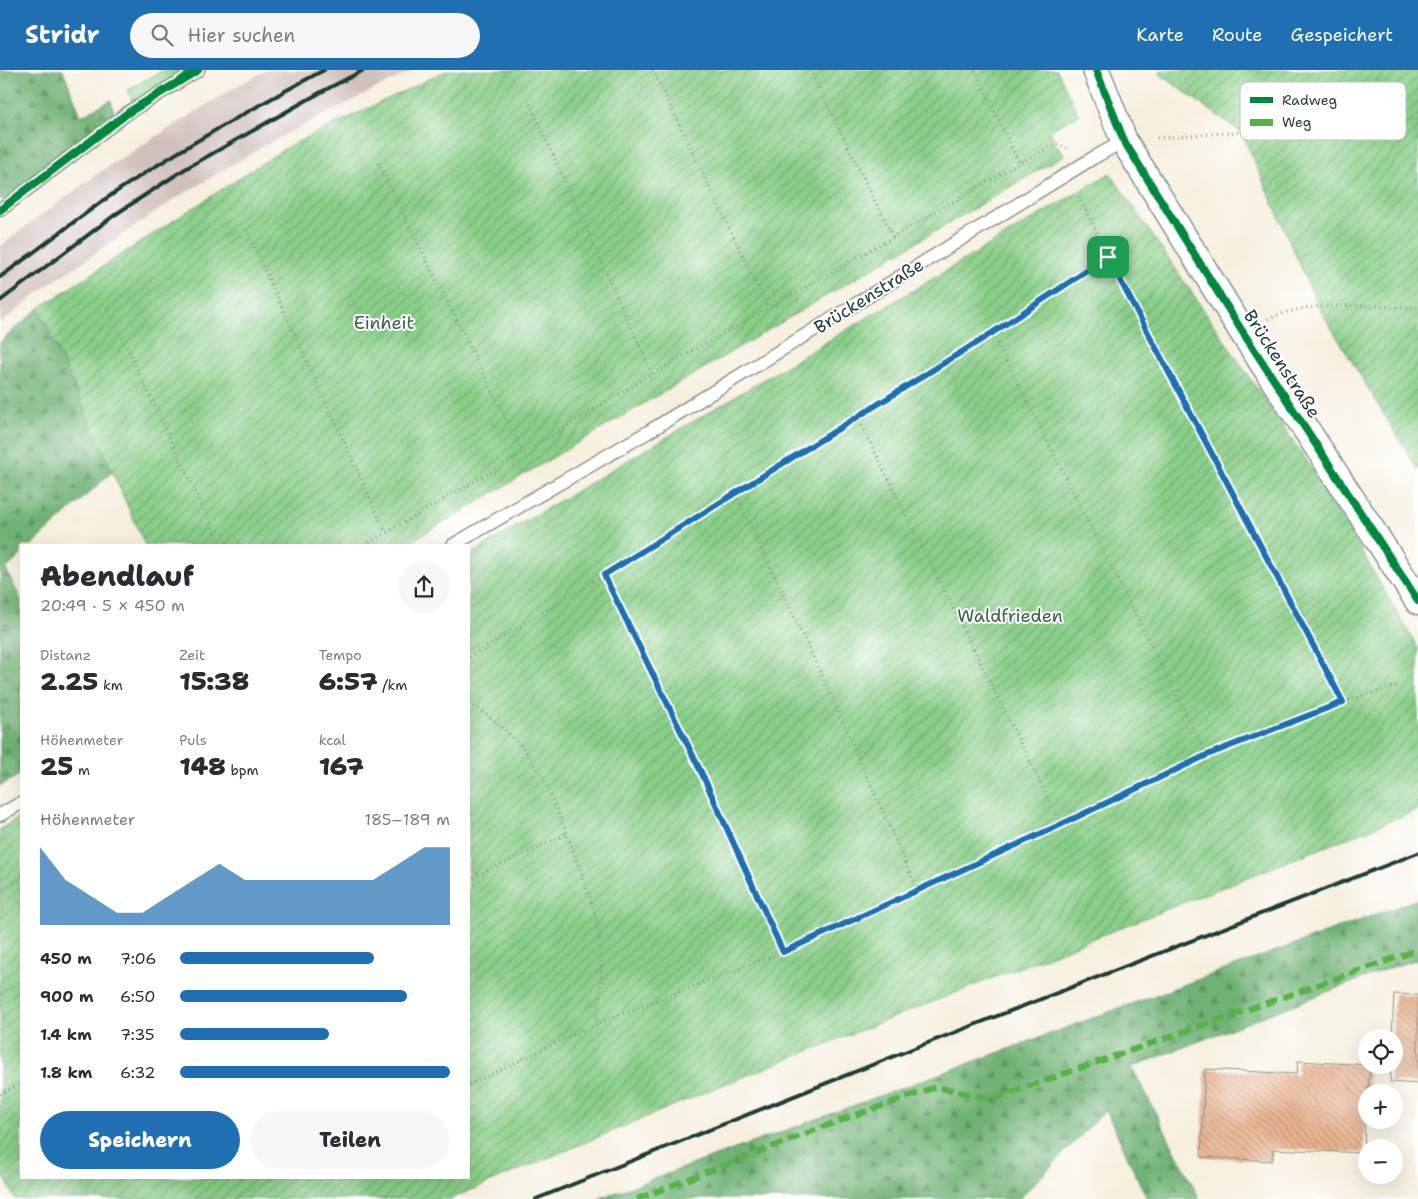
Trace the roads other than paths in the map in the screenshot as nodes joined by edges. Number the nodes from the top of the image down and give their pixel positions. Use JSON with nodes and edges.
{"nodes":[{"id":1,"x":198,"y":70,"type":"edge"},
{"id":2,"x":1096,"y":70,"type":"edge"},
{"id":3,"x":1124,"y":141,"type":"junction"},
{"id":4,"x":0,"y":210,"type":"edge"},
{"id":5,"x":455,"y":544,"type":"edge"},
{"id":6,"x":1418,"y":601,"type":"edge"},
{"id":7,"x":20,"y":803,"type":"edge"},
{"id":8,"x":0,"y":815,"type":"edge"}],
"edges":[{"from":1,"to":4,"type":"lane"},
{"from":2,"to":3,"type":"street"},
{"from":3,"to":5,"type":"lane","name":"Brückenstraße"},
{"from":3,"to":6,"type":"street","name":"Brückenstraße"},
{"from":7,"to":8,"type":"lane"}]}
